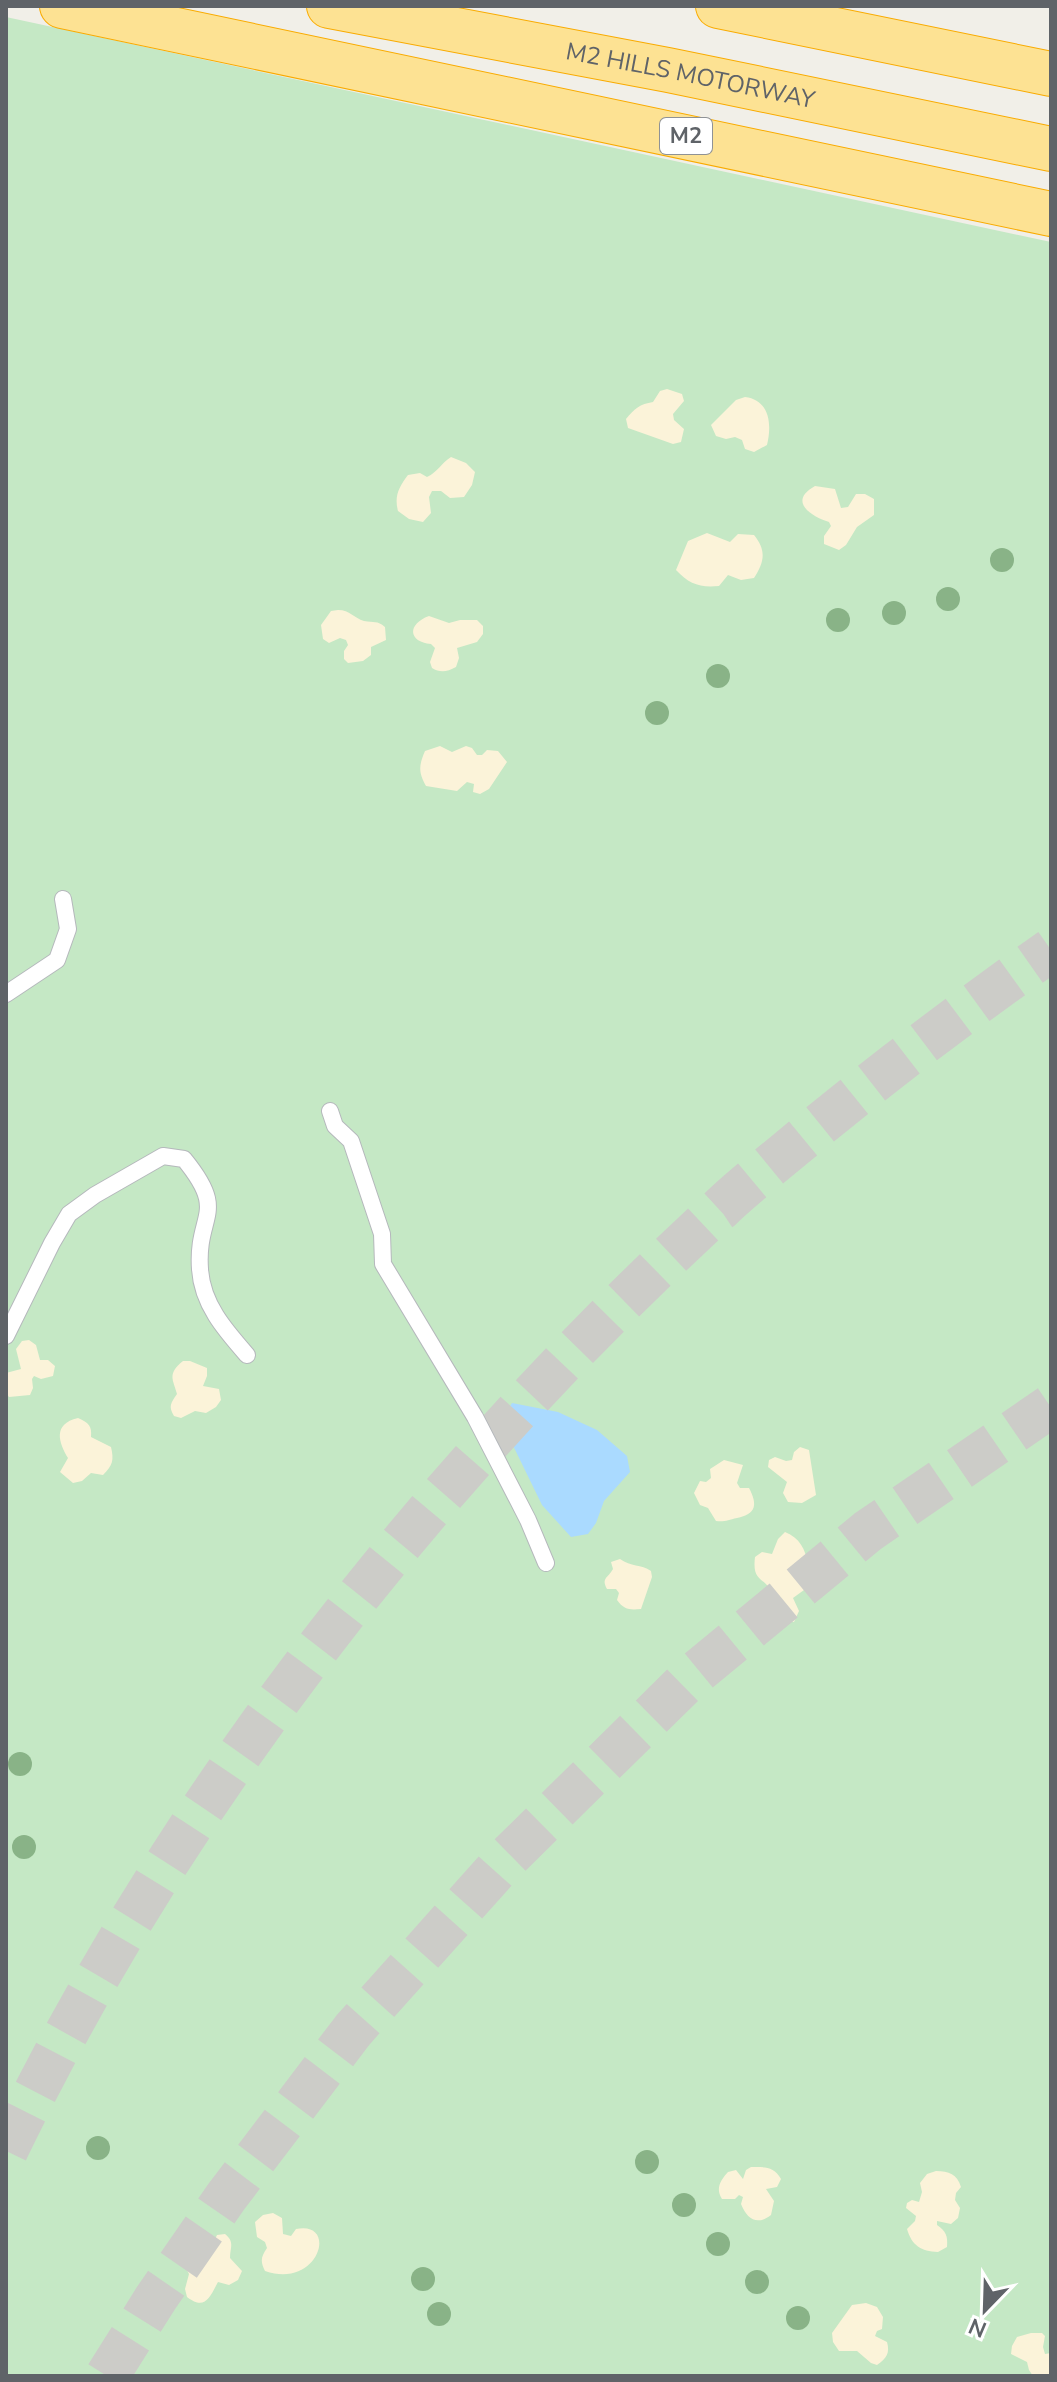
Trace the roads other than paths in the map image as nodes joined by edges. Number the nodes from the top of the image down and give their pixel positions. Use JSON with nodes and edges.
{"nodes":[{"id":1,"x":62,"y":6,"type":"edge"},
{"id":2,"x":329,"y":6,"type":"edge"},
{"id":3,"x":718,"y":7,"type":"edge"},
{"id":4,"x":1051,"y":74,"type":"edge"},
{"id":5,"x":1051,"y":149,"type":"edge"},
{"id":6,"x":1051,"y":214,"type":"edge"},
{"id":7,"x":63,"y":899,"type":"dead end"},
{"id":8,"x":6,"y":994,"type":"edge"},
{"id":9,"x":330,"y":1111,"type":"dead end"},
{"id":10,"x":6,"y":1336,"type":"edge"},
{"id":11,"x":247,"y":1355,"type":"dead end"},
{"id":12,"x":546,"y":1563,"type":"dead end"}],
"edges":[{"from":1,"to":6,"type":"highway","number":"M2"},
{"from":2,"to":5,"type":"highway","name":"M2 HILLS MOTORWAY"},
{"from":3,"to":4,"type":"highway"},
{"from":7,"to":8,"type":"lane"},
{"from":9,"to":12,"type":"lane"},
{"from":10,"to":11,"type":"lane"}]}
